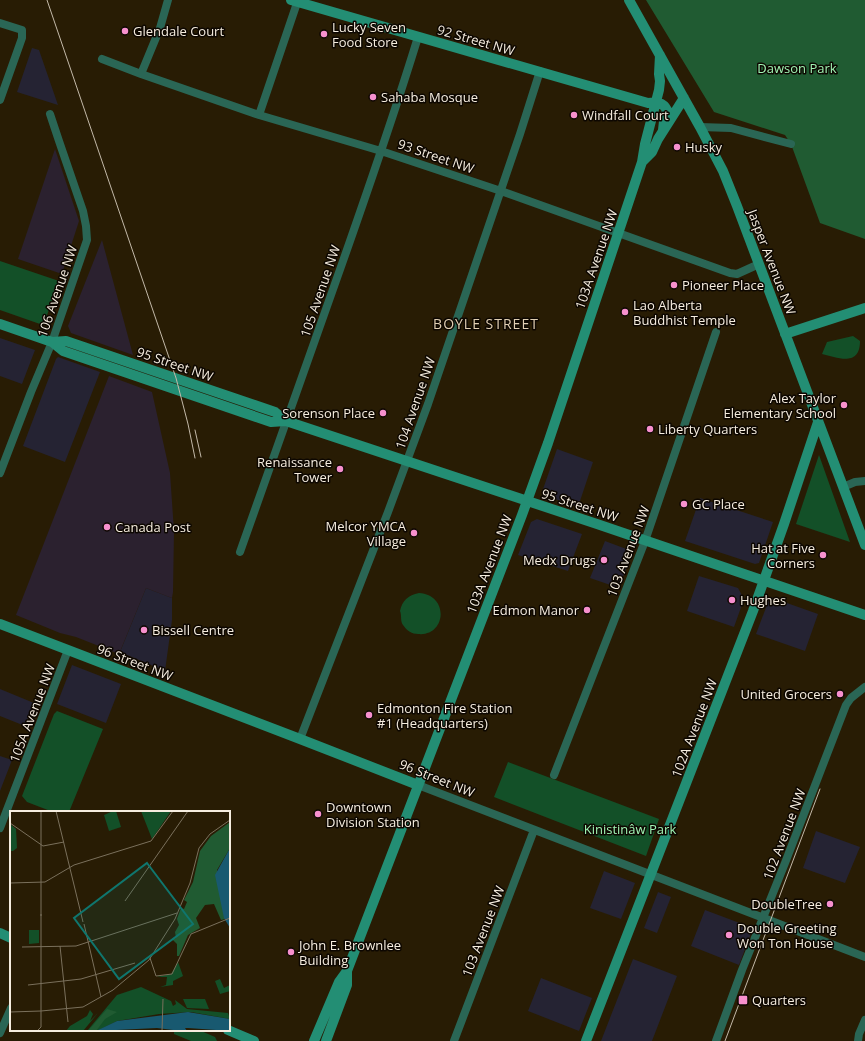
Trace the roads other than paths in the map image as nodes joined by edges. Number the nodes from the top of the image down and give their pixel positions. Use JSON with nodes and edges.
{"nodes":[{"id":1,"x":168,"y":0,"type":"edge"},
{"id":2,"x":629,"y":0,"type":"edge"},
{"id":3,"x":296,"y":1,"type":"edge"},
{"id":4,"x":0,"y":23,"type":"edge"},
{"id":5,"x":418,"y":37,"type":"junction"},
{"id":6,"x":660,"y":55,"type":"junction"},
{"id":7,"x":102,"y":59,"type":"dead end"},
{"id":8,"x":540,"y":71,"type":"junction"},
{"id":9,"x":141,"y":74,"type":"junction"},
{"id":10,"x":684,"y":98,"type":"junction"},
{"id":11,"x":0,"y":100,"type":"edge"},
{"id":12,"x":655,"y":102,"type":"junction"},
{"id":13,"x":50,"y":114,"type":"dead end"},
{"id":14,"x":259,"y":115,"type":"junction"},
{"id":15,"x":700,"y":126,"type":"junction"},
{"id":16,"x":663,"y":130,"type":"junction"},
{"id":17,"x":791,"y":144,"type":"dead end"},
{"id":18,"x":381,"y":151,"type":"junction"},
{"id":19,"x":642,"y":162,"type":"junction"},
{"id":20,"x":501,"y":191,"type":"junction"},
{"id":21,"x":618,"y":233,"type":"junction"},
{"id":22,"x":759,"y":264,"type":"junction"},
{"id":23,"x":865,"y":308,"type":"edge"},
{"id":24,"x":0,"y":324,"type":"edge"},
{"id":25,"x":716,"y":332,"type":"dead end"},
{"id":26,"x":785,"y":334,"type":"junction"},
{"id":27,"x":52,"y":342,"type":"junction"},
{"id":28,"x":286,"y":421,"type":"junction"},
{"id":29,"x":818,"y":422,"type":"junction"},
{"id":30,"x":407,"y":461,"type":"junction"},
{"id":31,"x":0,"y":473,"type":"edge"},
{"id":32,"x":865,"y":481,"type":"edge"},
{"id":33,"x":843,"y":487,"type":"junction"},
{"id":34,"x":527,"y":501,"type":"junction"},
{"id":35,"x":645,"y":541,"type":"junction"},
{"id":36,"x":865,"y":545,"type":"edge"},
{"id":37,"x":240,"y":552,"type":"dead end"},
{"id":38,"x":764,"y":581,"type":"junction"},
{"id":39,"x":865,"y":615,"type":"edge"},
{"id":40,"x":0,"y":624,"type":"edge"},
{"id":41,"x":68,"y":650,"type":"junction"},
{"id":42,"x":865,"y":687,"type":"edge"},
{"id":43,"x":300,"y":738,"type":"junction"},
{"id":44,"x":554,"y":775,"type":"dead end"},
{"id":45,"x":418,"y":785,"type":"junction"},
{"id":46,"x":0,"y":828,"type":"edge"},
{"id":47,"x":534,"y":830,"type":"junction"},
{"id":48,"x":650,"y":874,"type":"junction"},
{"id":49,"x":763,"y":918,"type":"junction"},
{"id":50,"x":0,"y":933,"type":"edge"},
{"id":51,"x":10,"y":938,"type":"edge"},
{"id":52,"x":865,"y":957,"type":"edge"},
{"id":53,"x":347,"y":971,"type":"junction"},
{"id":54,"x":10,"y":1010,"type":"edge"},
{"id":55,"x":865,"y":1020,"type":"edge"},
{"id":56,"x":230,"y":1031,"type":"edge"},
{"id":57,"x":0,"y":1033,"type":"edge"},
{"id":58,"x":254,"y":1041,"type":"edge"},
{"id":59,"x":314,"y":1041,"type":"edge"},
{"id":60,"x":326,"y":1041,"type":"edge"},
{"id":61,"x":454,"y":1041,"type":"edge"},
{"id":62,"x":586,"y":1041,"type":"edge"},
{"id":63,"x":716,"y":1041,"type":"edge"},
{"id":64,"x":858,"y":1041,"type":"edge"}],
"edges":[{"from":1,"to":9,"type":"street"},
{"from":2,"to":6,"type":"street","name":"Jasper Avenue NW"},
{"from":3,"to":5,"type":"street","name":"92 Street NW"},
{"from":3,"to":14,"type":"street"},
{"from":4,"to":11,"type":"street"},
{"from":5,"to":8,"type":"street","name":"92 Street NW"},
{"from":5,"to":18,"type":"street","name":"105 Avenue NW"},
{"from":6,"to":10,"type":"street","name":"Jasper Avenue NW"},
{"from":6,"to":12,"type":"street","name":"103A Avenue NW"},
{"from":7,"to":9,"type":"street","name":"93 Street NW"},
{"from":8,"to":12,"type":"street","name":"92 Street NW"},
{"from":8,"to":20,"type":"street","name":"104 Avenue NW"},
{"from":9,"to":14,"type":"street","name":"93 Street NW"},
{"from":10,"to":15,"type":"street","name":"Jasper Avenue NW"},
{"from":10,"to":16,"type":"street","name":"103A Avenue NW"},
{"from":12,"to":16,"type":"street"},
{"from":12,"to":19,"type":"street","name":"103A Avenue NW"},
{"from":13,"to":27,"type":"street","name":"106 Avenue NW"},
{"from":14,"to":18,"type":"street","name":"93 Street NW"},
{"from":15,"to":17,"type":"street"},
{"from":15,"to":22,"type":"street","name":"Jasper Avenue NW"},
{"from":16,"to":19,"type":"street","name":"103A Avenue NW"},
{"from":18,"to":20,"type":"street","name":"93 Street NW"},
{"from":18,"to":28,"type":"street","name":"105 Avenue NW"},
{"from":19,"to":21,"type":"street","name":"103A Avenue NW"},
{"from":20,"to":21,"type":"street","name":"93 Street NW"},
{"from":20,"to":30,"type":"street","name":"104 Avenue NW"},
{"from":21,"to":22,"type":"street","name":"93 Street NW"},
{"from":21,"to":34,"type":"street","name":"103A Avenue NW"},
{"from":22,"to":26,"type":"street","name":"Jasper Avenue NW"},
{"from":23,"to":26,"type":"street"},
{"from":24,"to":27,"type":"street","name":"95 Street NW"},
{"from":25,"to":35,"type":"street","name":"103 Avenue NW"},
{"from":26,"to":29,"type":"street","name":"Jasper Avenue NW"},
{"from":27,"to":28,"type":"street","name":"95 Street NW"},
{"from":27,"to":31,"type":"street","name":"106 Avenue NW"},
{"from":28,"to":30,"type":"street","name":"95 Street NW"},
{"from":28,"to":37,"type":"street","name":"105 Avenue NW"},
{"from":29,"to":33,"type":"street","name":"Jasper Avenue NW"},
{"from":29,"to":38,"type":"street","name":"102A Avenue NW"},
{"from":30,"to":34,"type":"street","name":"95 Street NW"},
{"from":30,"to":43,"type":"street","name":"104 Avenue NW"},
{"from":32,"to":33,"type":"street"},
{"from":33,"to":36,"type":"street","name":"Jasper Avenue NW"},
{"from":34,"to":35,"type":"street","name":"95 Street NW"},
{"from":34,"to":45,"type":"street","name":"103A Avenue NW"},
{"from":35,"to":38,"type":"street","name":"95 Street NW"},
{"from":35,"to":44,"type":"street","name":"103 Avenue NW"},
{"from":38,"to":39,"type":"street","name":"95 Street NW"},
{"from":38,"to":48,"type":"street","name":"102A Avenue NW"},
{"from":40,"to":41,"type":"street","name":"96 Street NW"},
{"from":41,"to":43,"type":"street","name":"96 Street NW"},
{"from":41,"to":46,"type":"street","name":"105A Avenue NW"},
{"from":42,"to":49,"type":"street","name":"102 Avenue NW"},
{"from":43,"to":45,"type":"street","name":"96 Street NW"},
{"from":45,"to":47,"type":"street","name":"96 Street NW"},
{"from":45,"to":53,"type":"street","name":"103A Avenue NW"},
{"from":47,"to":48,"type":"street","name":"96 Street NW"},
{"from":47,"to":61,"type":"street","name":"103 Avenue NW"},
{"from":48,"to":49,"type":"street","name":"96 Street NW"},
{"from":48,"to":62,"type":"street","name":"102A Avenue NW"},
{"from":49,"to":52,"type":"street","name":"96 Street NW"},
{"from":49,"to":63,"type":"street","name":"102 Avenue NW"},
{"from":50,"to":51,"type":"street"},
{"from":53,"to":59,"type":"street","name":"103A Avenue NW"},
{"from":53,"to":60,"type":"street","name":"103A Avenue NW"},
{"from":54,"to":57,"type":"street"},
{"from":55,"to":64,"type":"street"},
{"from":56,"to":58,"type":"street"}]}
